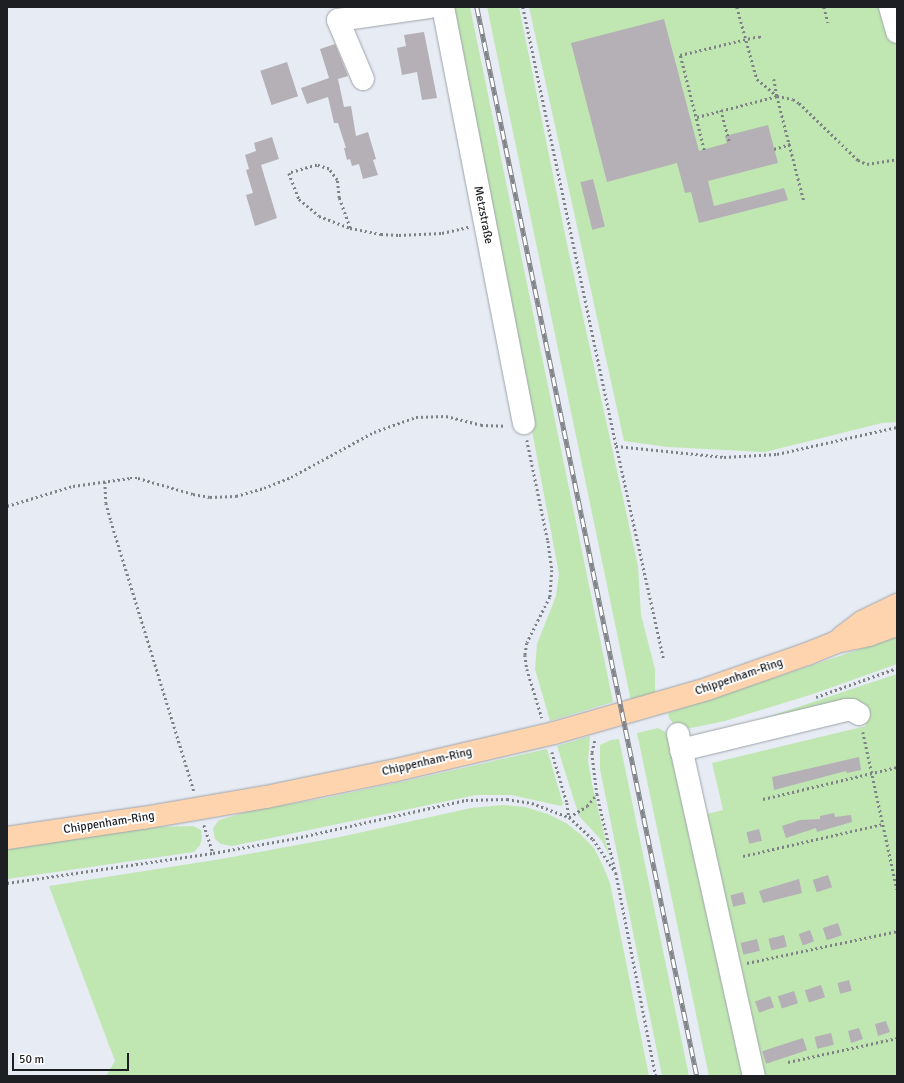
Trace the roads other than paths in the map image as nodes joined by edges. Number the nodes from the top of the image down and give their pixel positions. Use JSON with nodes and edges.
{"nodes":[{"id":1,"x":429,"y":7,"type":"edge"},
{"id":2,"x":443,"y":7,"type":"edge"},
{"id":3,"x":890,"y":7,"type":"edge"},
{"id":4,"x":897,"y":32,"type":"edge"},
{"id":5,"x":363,"y":79,"type":"dead end"},
{"id":6,"x":524,"y":423,"type":"road end"},
{"id":7,"x":897,"y":605,"type":"edge"},
{"id":8,"x":897,"y":625,"type":"edge"},
{"id":9,"x":836,"y":642,"type":"junction"},
{"id":10,"x":858,"y":714,"type":"road end"},
{"id":11,"x":7,"y":838,"type":"edge"},
{"id":12,"x":754,"y":1076,"type":"edge"}],
"edges":[{"from":1,"to":5,"type":"street"},
{"from":2,"to":6,"type":"street","name":"Metzstraße"},
{"from":3,"to":4,"type":"street"},
{"from":7,"to":9,"type":"main road","name":"Chippenham-Ring"},
{"from":8,"to":9,"type":"main road","name":"Chippenham-Ring"},
{"from":9,"to":11,"type":"main road","name":"Chippenham-Ring"},
{"from":10,"to":12,"type":"street"}]}
